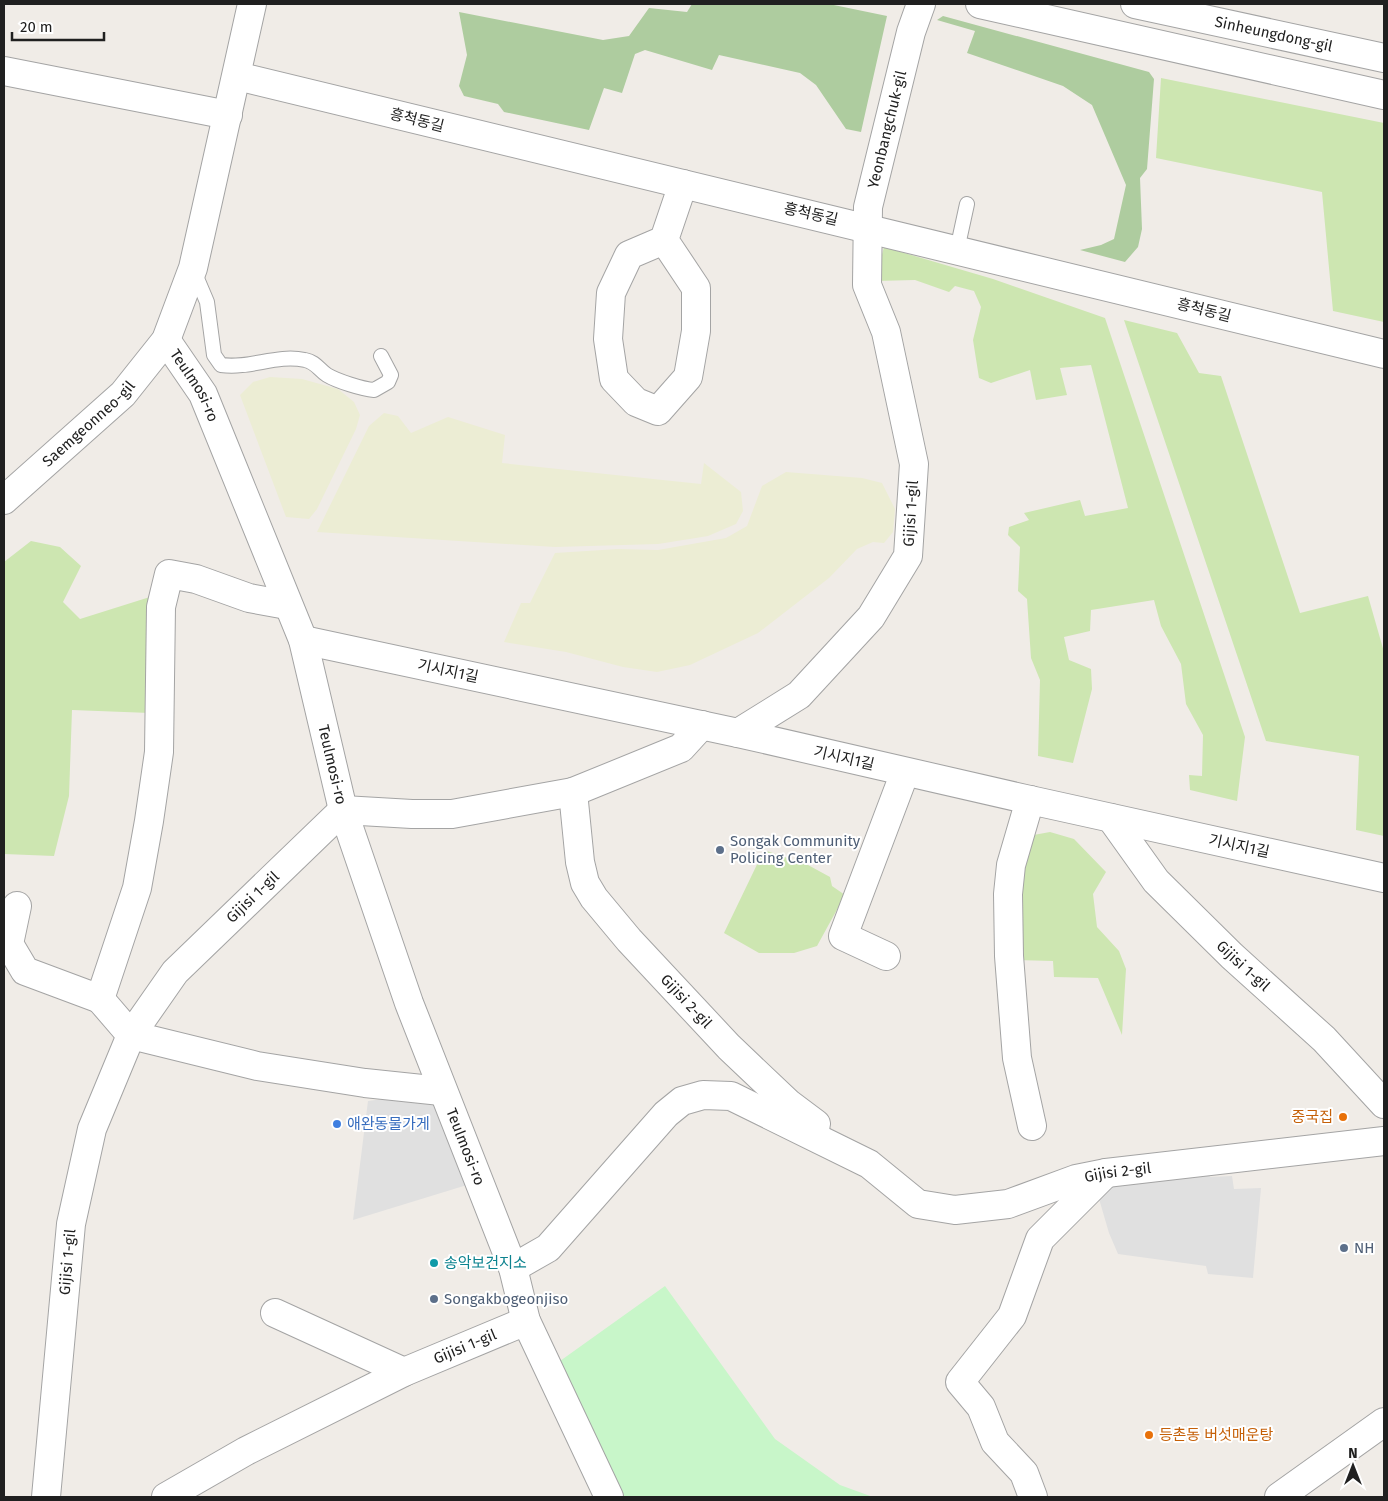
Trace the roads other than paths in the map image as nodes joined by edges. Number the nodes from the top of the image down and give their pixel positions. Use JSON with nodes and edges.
{"nodes":[{"id":1,"x":252,"y":4,"type":"edge"},
{"id":2,"x":921,"y":4,"type":"edge"},
{"id":3,"x":980,"y":4,"type":"edge"},
{"id":4,"x":1135,"y":4,"type":"edge"},
{"id":5,"x":1193,"y":10,"type":"edge"},
{"id":6,"x":1384,"y":58,"type":"edge"},
{"id":7,"x":4,"y":72,"type":"edge"},
{"id":8,"x":237,"y":76,"type":"junction"},
{"id":9,"x":1384,"y":95,"type":"edge"},
{"id":10,"x":228,"y":115,"type":"junction"},
{"id":11,"x":683,"y":184,"type":"junction"},
{"id":12,"x":967,"y":204,"type":"dead end"},
{"id":13,"x":866,"y":227,"type":"junction"},
{"id":14,"x":664,"y":240,"type":"junction"},
{"id":15,"x":958,"y":250,"type":"junction"},
{"id":16,"x":193,"y":268,"type":"junction"},
{"id":17,"x":166,"y":340,"type":"junction"},
{"id":18,"x":1384,"y":354,"type":"edge"},
{"id":19,"x":381,"y":356,"type":"dead end"},
{"id":20,"x":4,"y":500,"type":"edge"},
{"id":21,"x":287,"y":605,"type":"junction"},
{"id":22,"x":303,"y":640,"type":"junction"},
{"id":23,"x":702,"y":725,"type":"junction"},
{"id":24,"x":738,"y":733,"type":"junction"},
{"id":25,"x":905,"y":772,"type":"junction"},
{"id":26,"x":573,"y":792,"type":"junction"},
{"id":27,"x":1030,"y":800,"type":"junction"},
{"id":28,"x":342,"y":810,"type":"junction"},
{"id":29,"x":1111,"y":818,"type":"junction"},
{"id":30,"x":1384,"y":878,"type":"edge"},
{"id":31,"x":17,"y":906,"type":"dead end"},
{"id":32,"x":886,"y":956,"type":"dead end"},
{"id":33,"x":100,"y":999,"type":"junction"},
{"id":34,"x":131,"y":1035,"type":"junction"},
{"id":35,"x":441,"y":1091,"type":"junction"},
{"id":36,"x":1384,"y":1104,"type":"edge"},
{"id":37,"x":1032,"y":1126,"type":"dead end"},
{"id":38,"x":1384,"y":1141,"type":"edge"},
{"id":39,"x":869,"y":1164,"type":"junction"},
{"id":40,"x":1106,"y":1172,"type":"junction"},
{"id":41,"x":513,"y":1268,"type":"junction"},
{"id":42,"x":275,"y":1312,"type":"dead end"},
{"id":43,"x":526,"y":1321,"type":"junction"},
{"id":44,"x":404,"y":1372,"type":"junction"},
{"id":45,"x":1384,"y":1422,"type":"edge"},
{"id":46,"x":1384,"y":1439,"type":"edge"},
{"id":47,"x":46,"y":1497,"type":"edge"},
{"id":48,"x":166,"y":1497,"type":"edge"},
{"id":49,"x":609,"y":1497,"type":"edge"},
{"id":50,"x":1032,"y":1497,"type":"edge"},
{"id":51,"x":1279,"y":1497,"type":"edge"},
{"id":52,"x":1304,"y":1497,"type":"edge"}],
"edges":[{"from":1,"to":8,"type":"street","name":"Teulmosi-ro"},
{"from":2,"to":13,"type":"street","name":"Yeonbangchuk-gil"},
{"from":3,"to":9,"type":"street"},
{"from":4,"to":5,"type":"street","name":"Sinheungdong-gil"},
{"from":5,"to":6,"type":"street","name":"Sinheungdong-gil"},
{"from":7,"to":10,"type":"street"},
{"from":8,"to":10,"type":"street","name":"Teulmosi-ro"},
{"from":8,"to":11,"type":"street","name":"흥척동길"},
{"from":10,"to":16,"type":"street","name":"Teulmosi-ro"},
{"from":11,"to":13,"type":"street","name":"흥척동길"},
{"from":11,"to":14,"type":"street"},
{"from":12,"to":15,"type":"lane"},
{"from":13,"to":15,"type":"street","name":"흥척동길"},
{"from":13,"to":24,"type":"street","name":"Gijisi 1-gil"},
{"from":14,"to":14,"type":"street"},
{"from":15,"to":18,"type":"street","name":"흥척동길"},
{"from":16,"to":17,"type":"street","name":"Teulmosi-ro"},
{"from":16,"to":19,"type":"lane"},
{"from":17,"to":20,"type":"street","name":"Saemgeonneo-gil"},
{"from":17,"to":21,"type":"street","name":"Teulmosi-ro"},
{"from":21,"to":22,"type":"street","name":"Teulmosi-ro"},
{"from":21,"to":33,"type":"street"},
{"from":22,"to":23,"type":"street","name":"기시지1길"},
{"from":22,"to":28,"type":"street","name":"Teulmosi-ro"},
{"from":23,"to":24,"type":"street","name":"기시지1길"},
{"from":23,"to":26,"type":"street"},
{"from":24,"to":25,"type":"street","name":"기시지1길"},
{"from":25,"to":27,"type":"street","name":"기시지1길"},
{"from":25,"to":32,"type":"street"},
{"from":26,"to":28,"type":"street"},
{"from":26,"to":39,"type":"street","name":"Gijisi 2-gil"},
{"from":27,"to":29,"type":"street","name":"기시지1길"},
{"from":27,"to":37,"type":"street"},
{"from":28,"to":34,"type":"street","name":"Gijisi 1-gil"},
{"from":28,"to":35,"type":"street","name":"Teulmosi-ro"},
{"from":29,"to":30,"type":"street","name":"기시지1길"},
{"from":29,"to":36,"type":"street","name":"Gijisi 1-gil"},
{"from":31,"to":33,"type":"street"},
{"from":33,"to":34,"type":"street"},
{"from":34,"to":35,"type":"street"},
{"from":34,"to":47,"type":"street","name":"Gijisi 1-gil"},
{"from":35,"to":41,"type":"street","name":"Teulmosi-ro"},
{"from":38,"to":40,"type":"street","name":"Gijisi 2-gil"},
{"from":39,"to":40,"type":"street","name":"Gijisi 2-gil"},
{"from":39,"to":41,"type":"street","name":"Gijisi 2-gil"},
{"from":40,"to":50,"type":"street"},
{"from":41,"to":43,"type":"street","name":"Teulmosi-ro"},
{"from":42,"to":44,"type":"street"},
{"from":43,"to":44,"type":"street","name":"Gijisi 1-gil"},
{"from":43,"to":49,"type":"street","name":"Teulmosi-ro"},
{"from":44,"to":48,"type":"street","name":"Gijisi 1-gil"},
{"from":45,"to":51,"type":"street"},
{"from":46,"to":52,"type":"street"}]}
